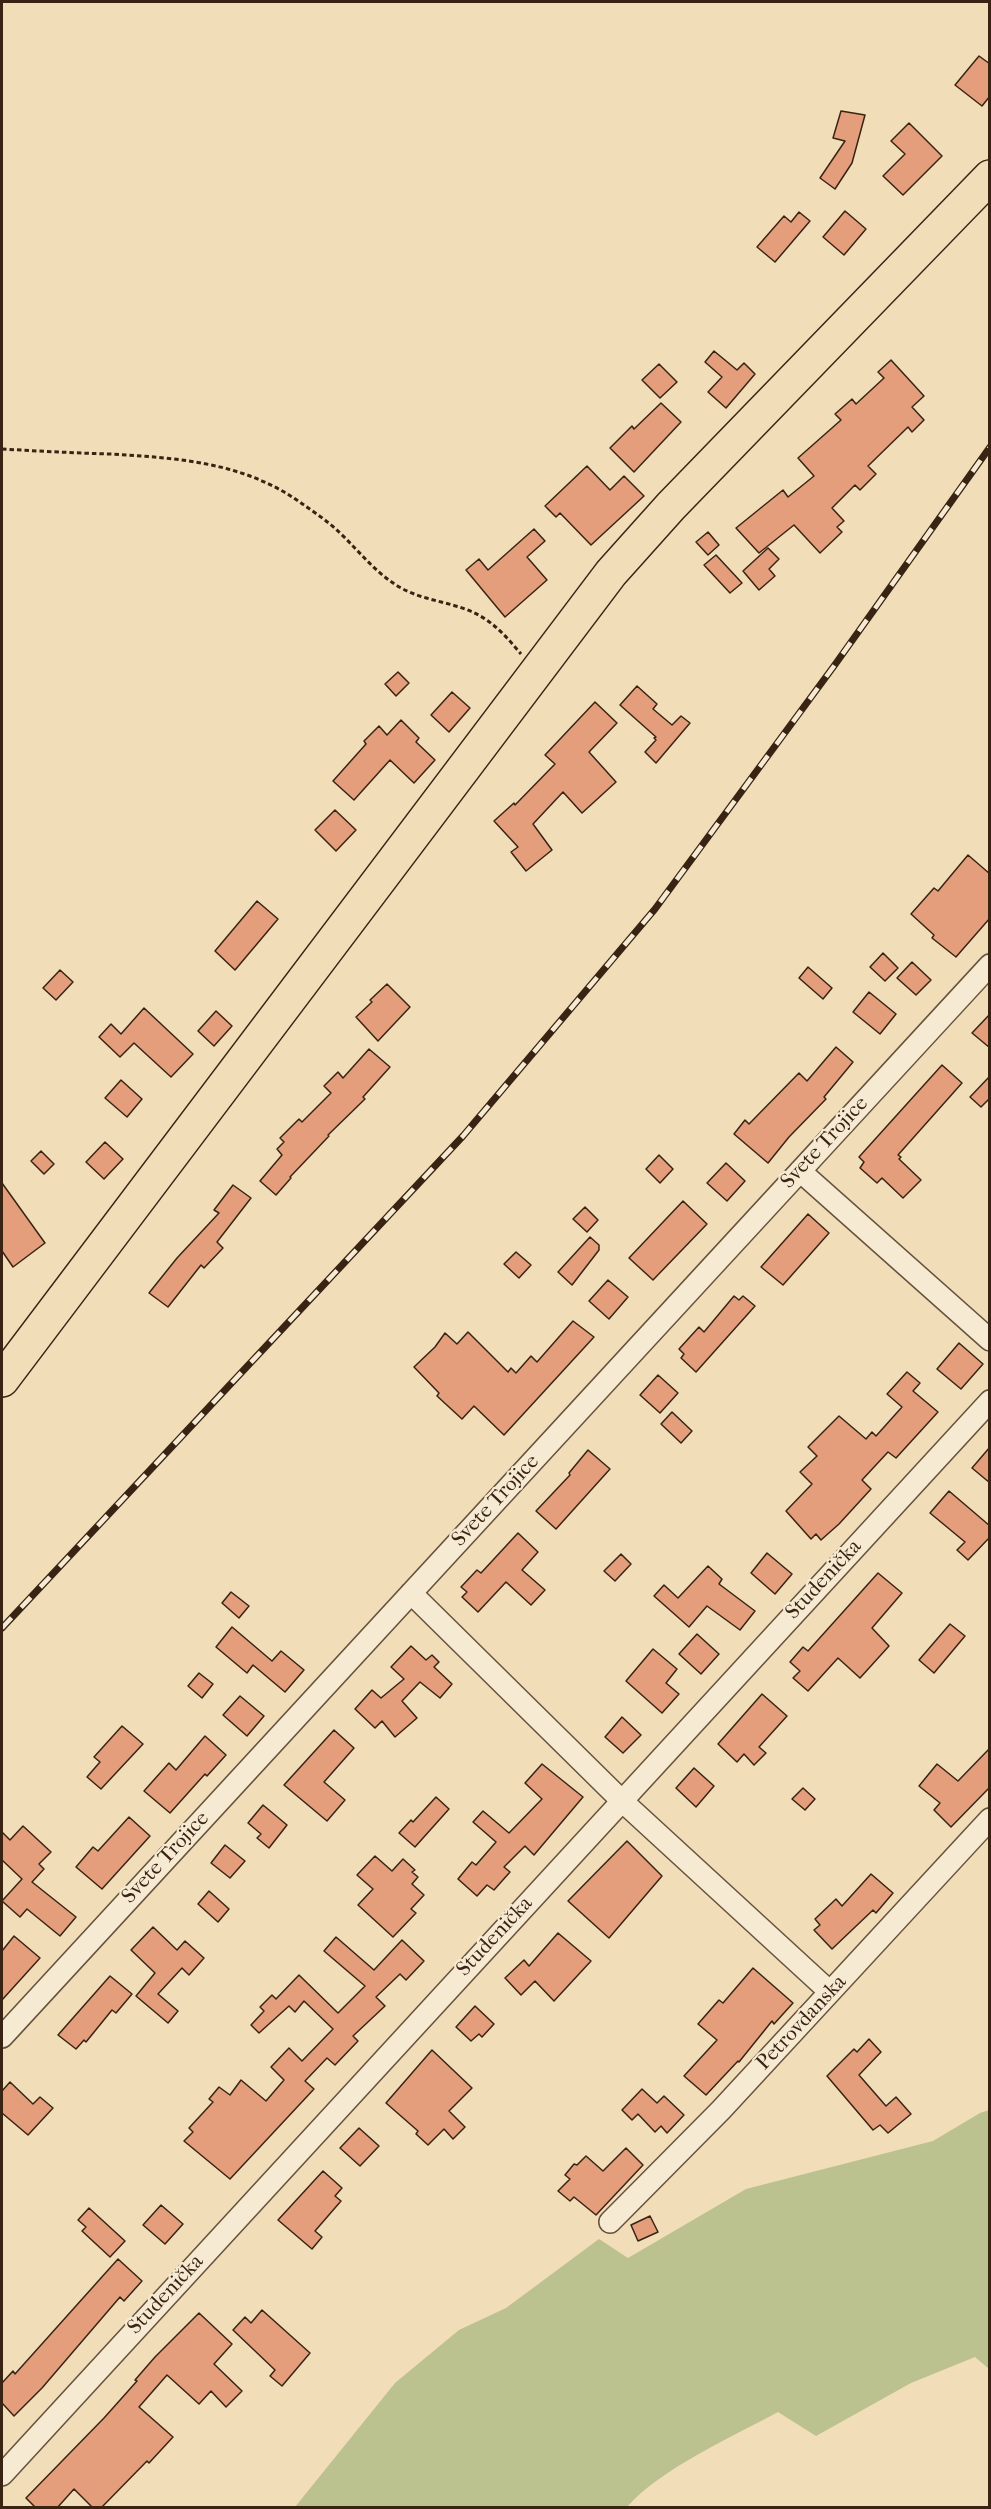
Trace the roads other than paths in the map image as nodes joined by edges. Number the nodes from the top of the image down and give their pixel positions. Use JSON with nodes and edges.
{"nodes":[{"id":1,"x":990,"y":177,"type":"edge"},
{"id":2,"x":990,"y":965,"type":"edge"},
{"id":3,"x":800,"y":1171,"type":"junction"},
{"id":4,"x":990,"y":1340,"type":"edge"},
{"id":5,"x":2,"y":1380,"type":"edge"},
{"id":6,"x":990,"y":1401,"type":"edge"},
{"id":7,"x":411,"y":1593,"type":"junction"},
{"id":8,"x":621,"y":1800,"type":"junction"},
{"id":9,"x":990,"y":1819,"type":"edge"},
{"id":10,"x":830,"y":1992,"type":"junction"},
{"id":11,"x":2,"y":2037,"type":"edge"},
{"id":12,"x":610,"y":2222,"type":"dead end"},
{"id":13,"x":2,"y":2475,"type":"edge"}],
"edges":[{"from":1,"to":5,"type":"main road"},
{"from":2,"to":3,"type":"street","name":"Svete Trojice"},
{"from":3,"to":4,"type":"street"},
{"from":3,"to":7,"type":"street","name":"Svete Trojice"},
{"from":6,"to":8,"type":"street","name":"Studenička"},
{"from":7,"to":8,"type":"street"},
{"from":7,"to":11,"type":"street","name":"Svete Trojice"},
{"from":8,"to":10,"type":"street"},
{"from":8,"to":13,"type":"street","name":"Studenička"},
{"from":9,"to":10,"type":"street","name":"Petrovdanska"},
{"from":10,"to":12,"type":"street","name":"Petrovdanska"}]}
